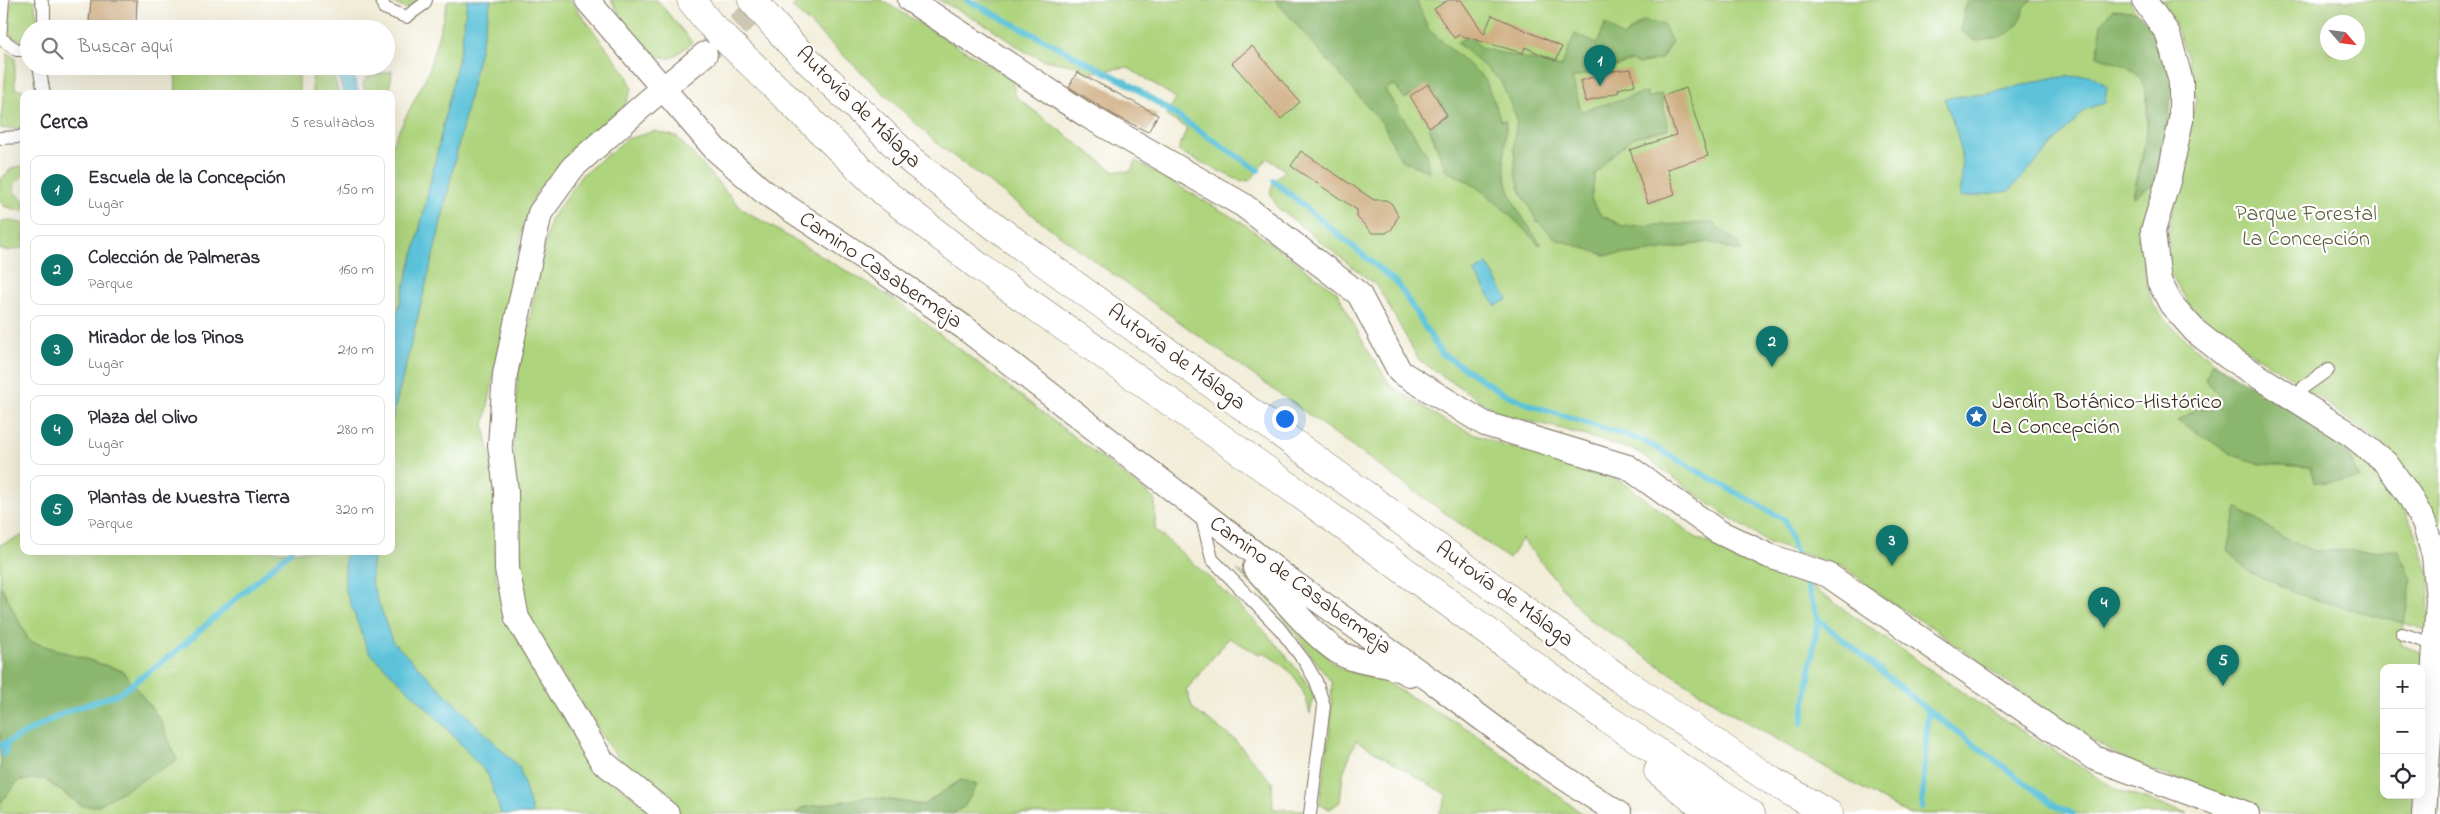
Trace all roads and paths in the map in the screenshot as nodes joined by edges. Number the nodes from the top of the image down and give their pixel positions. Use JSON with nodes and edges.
{"nodes":[{"id":1,"x":3,"y":0,"type":"edge"},
{"id":2,"x":41,"y":0,"type":"edge"},
{"id":3,"x":382,"y":0,"type":"edge"},
{"id":4,"x":426,"y":0,"type":"edge"},
{"id":5,"x":587,"y":0,"type":"edge"},
{"id":6,"x":691,"y":0,"type":"edge"},
{"id":7,"x":752,"y":0,"type":"edge"},
{"id":8,"x":910,"y":0,"type":"edge"},
{"id":9,"x":2144,"y":0,"type":"edge"},
{"id":10,"x":44,"y":20,"type":"edge"},
{"id":11,"x":0,"y":38,"type":"edge"},
{"id":12,"x":20,"y":50,"type":"edge"},
{"id":13,"x":705,"y":54,"type":"tunnel mouth"},
{"id":14,"x":41,"y":75,"type":"edge"},
{"id":15,"x":43,"y":90,"type":"edge"},
{"id":16,"x":663,"y":90,"type":"junction"},
{"id":17,"x":20,"y":137,"type":"edge"},
{"id":18,"x":0,"y":138,"type":"edge"},
{"id":19,"x":2328,"y":370,"type":"dead end"},
{"id":20,"x":2296,"y":398,"type":"junction"},
{"id":21,"x":1201,"y":514,"type":"junction"},
{"id":22,"x":2402,"y":634,"type":"dead end"},
{"id":23,"x":2437,"y":645,"type":"junction"},
{"id":24,"x":1442,"y":689,"type":"junction"},
{"id":25,"x":1606,"y":718,"type":"junction"},
{"id":26,"x":667,"y":814,"type":"edge"},
{"id":27,"x":1310,"y":814,"type":"edge"},
{"id":28,"x":1619,"y":814,"type":"edge"},
{"id":29,"x":1711,"y":814,"type":"edge"},
{"id":30,"x":1751,"y":814,"type":"edge"},
{"id":31,"x":1829,"y":814,"type":"edge"},
{"id":32,"x":2247,"y":814,"type":"edge"},
{"id":33,"x":2424,"y":814,"type":"edge"}],
"edges":[{"from":1,"to":11,"type":"lane"},
{"from":2,"to":10,"type":"lane"},
{"from":3,"to":4,"type":"lane"},
{"from":5,"to":16,"type":"street","name":"Camino Casabermeja"},
{"from":6,"to":25,"type":"highway","name":"Autovía de Málaga"},
{"from":7,"to":31,"type":"highway","name":"Autovía de Málaga"},
{"from":8,"to":32,"type":"street"},
{"from":9,"to":20,"type":"street"},
{"from":11,"to":12,"type":"lane"},
{"from":13,"to":16,"type":"street"},
{"from":14,"to":15,"type":"lane"},
{"from":16,"to":21,"type":"street","name":"Camino Casabermeja"},
{"from":16,"to":26,"type":"street"},
{"from":17,"to":18,"type":"lane"},
{"from":19,"to":20,"type":"lane"},
{"from":20,"to":23,"type":"street"},
{"from":21,"to":24,"type":"street","name":"Camino de Casabermeja"},
{"from":21,"to":24,"type":"street","name":"Camino de Casabermeja"},
{"from":21,"to":27,"type":"lane"},
{"from":22,"to":23,"type":"lane"},
{"from":23,"to":33,"type":"street"},
{"from":24,"to":28,"type":"street"},
{"from":25,"to":29,"type":"highway"},
{"from":25,"to":30,"type":"highway","name":"Autovía de Málaga"}]}
